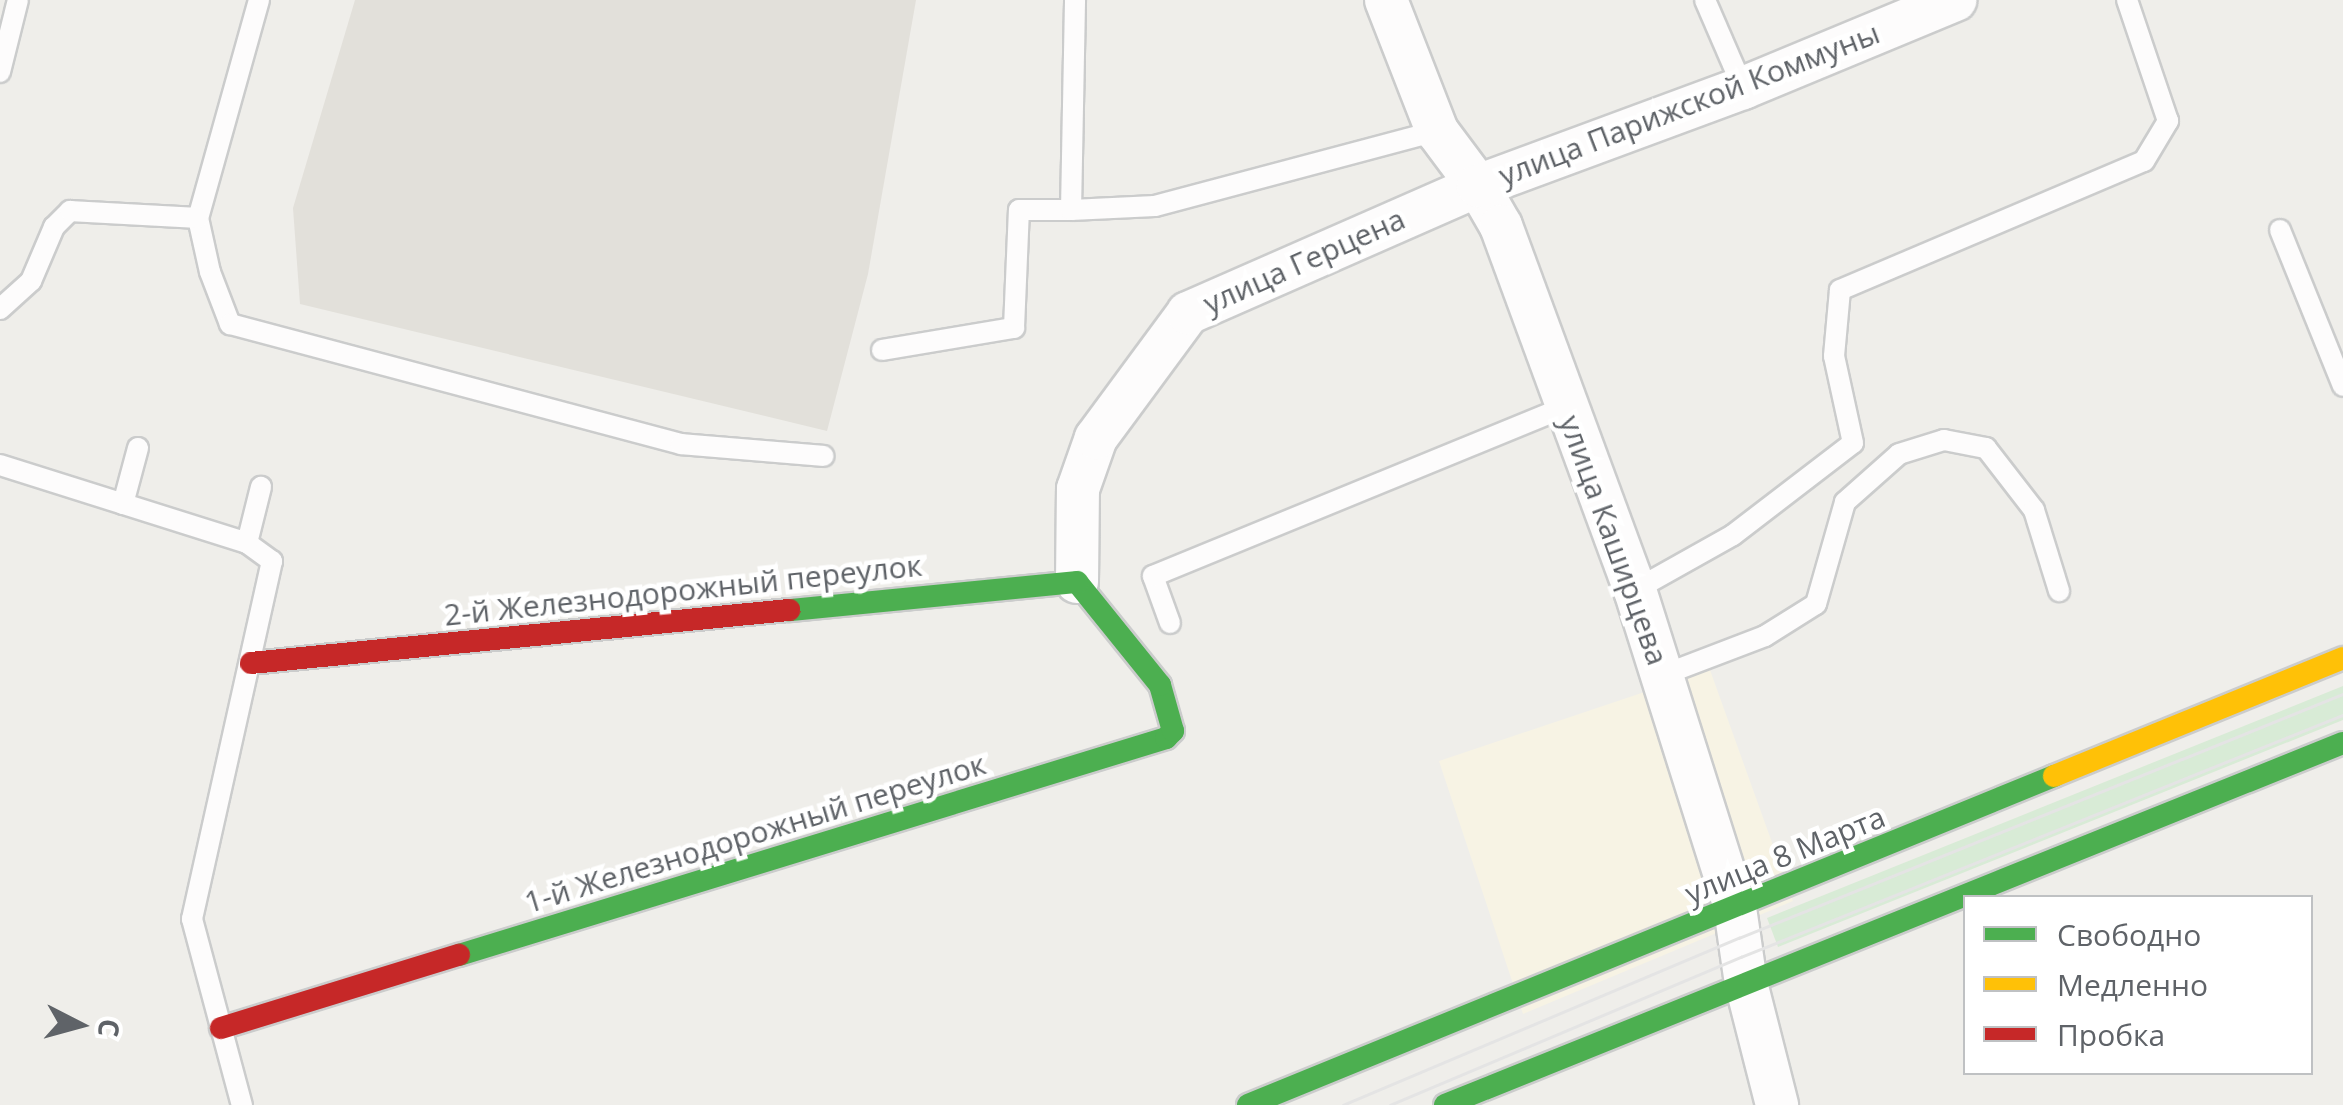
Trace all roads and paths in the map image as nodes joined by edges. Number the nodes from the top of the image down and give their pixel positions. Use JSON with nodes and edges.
{"nodes":[{"id":1,"x":18,"y":0,"type":"edge"},
{"id":2,"x":260,"y":0,"type":"edge"},
{"id":3,"x":1075,"y":0,"type":"edge"},
{"id":4,"x":1386,"y":0,"type":"edge"},
{"id":5,"x":1705,"y":0,"type":"edge"},
{"id":6,"x":1955,"y":0,"type":"edge"},
{"id":7,"x":2127,"y":0,"type":"edge"},
{"id":8,"x":0,"y":72,"type":"edge"},
{"id":9,"x":1742,"y":88,"type":"junction"},
{"id":10,"x":1437,"y":131,"type":"junction"},
{"id":11,"x":1478,"y":186,"type":"junction"},
{"id":12,"x":1071,"y":210,"type":"junction"},
{"id":13,"x":198,"y":218,"type":"junction"},
{"id":14,"x":2280,"y":230,"type":"dead end"},
{"id":15,"x":0,"y":310,"type":"edge"},
{"id":16,"x":882,"y":350,"type":"dead end"},
{"id":17,"x":2343,"y":386,"type":"edge"},
{"id":18,"x":1566,"y":407,"type":"junction"},
{"id":19,"x":138,"y":448,"type":"dead end"},
{"id":20,"x":823,"y":456,"type":"dead end"},
{"id":21,"x":0,"y":465,"type":"edge"},
{"id":22,"x":261,"y":487,"type":"dead end"},
{"id":23,"x":123,"y":504,"type":"junction"},
{"id":24,"x":247,"y":543,"type":"junction"},
{"id":25,"x":1077,"y":582,"type":"junction"},
{"id":26,"x":1635,"y":590,"type":"junction"},
{"id":27,"x":2059,"y":591,"type":"dead end"},
{"id":28,"x":1170,"y":622,"type":"dead end"},
{"id":29,"x":2343,"y":658,"type":"edge"},
{"id":30,"x":252,"y":663,"type":"junction"},
{"id":31,"x":1663,"y":675,"type":"junction"},
{"id":32,"x":2343,"y":743,"type":"edge"},
{"id":33,"x":1965,"y":895,"type":"edge"},
{"id":34,"x":1963,"y":896,"type":"edge"},
{"id":35,"x":1735,"y":908,"type":"junction"},
{"id":36,"x":1746,"y":983,"type":"junction"},
{"id":37,"x":221,"y":1028,"type":"junction"},
{"id":38,"x":242,"y":1105,"type":"edge"},
{"id":39,"x":1248,"y":1105,"type":"edge"},
{"id":40,"x":1445,"y":1105,"type":"edge"},
{"id":41,"x":1777,"y":1105,"type":"edge"}],
"edges":[{"from":1,"to":8,"type":"lane"},
{"from":2,"to":13,"type":"lane"},
{"from":3,"to":12,"type":"lane"},
{"from":4,"to":10,"type":"street","name":"улица Каширцева"},
{"from":5,"to":9,"type":"lane"},
{"from":6,"to":9,"type":"street","name":"улица Парижской Коммуны"},
{"from":7,"to":26,"type":"lane"},
{"from":9,"to":11,"type":"street","name":"улица Парижской Коммуны"},
{"from":10,"to":11,"type":"street","name":"улица Каширцева"},
{"from":10,"to":12,"type":"lane"},
{"from":11,"to":18,"type":"street","name":"улица Каширцева"},
{"from":11,"to":25,"type":"street","name":"улица Герцена"},
{"from":12,"to":16,"type":"lane"},
{"from":13,"to":15,"type":"lane"},
{"from":13,"to":20,"type":"lane"},
{"from":14,"to":17,"type":"lane"},
{"from":18,"to":26,"type":"street","name":"улица Каширцева"},
{"from":18,"to":28,"type":"lane"},
{"from":19,"to":23,"type":"lane"},
{"from":21,"to":23,"type":"lane"},
{"from":22,"to":24,"type":"lane"},
{"from":23,"to":24,"type":"lane"},
{"from":24,"to":30,"type":"lane"},
{"from":25,"to":30,"type":"main road","name":"2-й Железнодорожный переулок"},
{"from":25,"to":37,"type":"main road","name":"1-й Железнодорожный переулок"},
{"from":26,"to":31,"type":"street","name":"улица Каширцева"},
{"from":27,"to":31,"type":"lane"},
{"from":29,"to":35,"type":"main road","name":"улица 8 Марта"},
{"from":30,"to":37,"type":"lane"},
{"from":31,"to":35,"type":"street","name":"улица Каширцева"},
{"from":32,"to":33,"type":"main road"},
{"from":34,"to":36,"type":"main road"},
{"from":35,"to":36,"type":"street","name":"улица Каширцева"},
{"from":35,"to":39,"type":"main road","name":"улица 8 Марта"},
{"from":36,"to":40,"type":"main road"},
{"from":36,"to":41,"type":"street","name":"улица Каширцева"},
{"from":37,"to":38,"type":"lane"}]}
